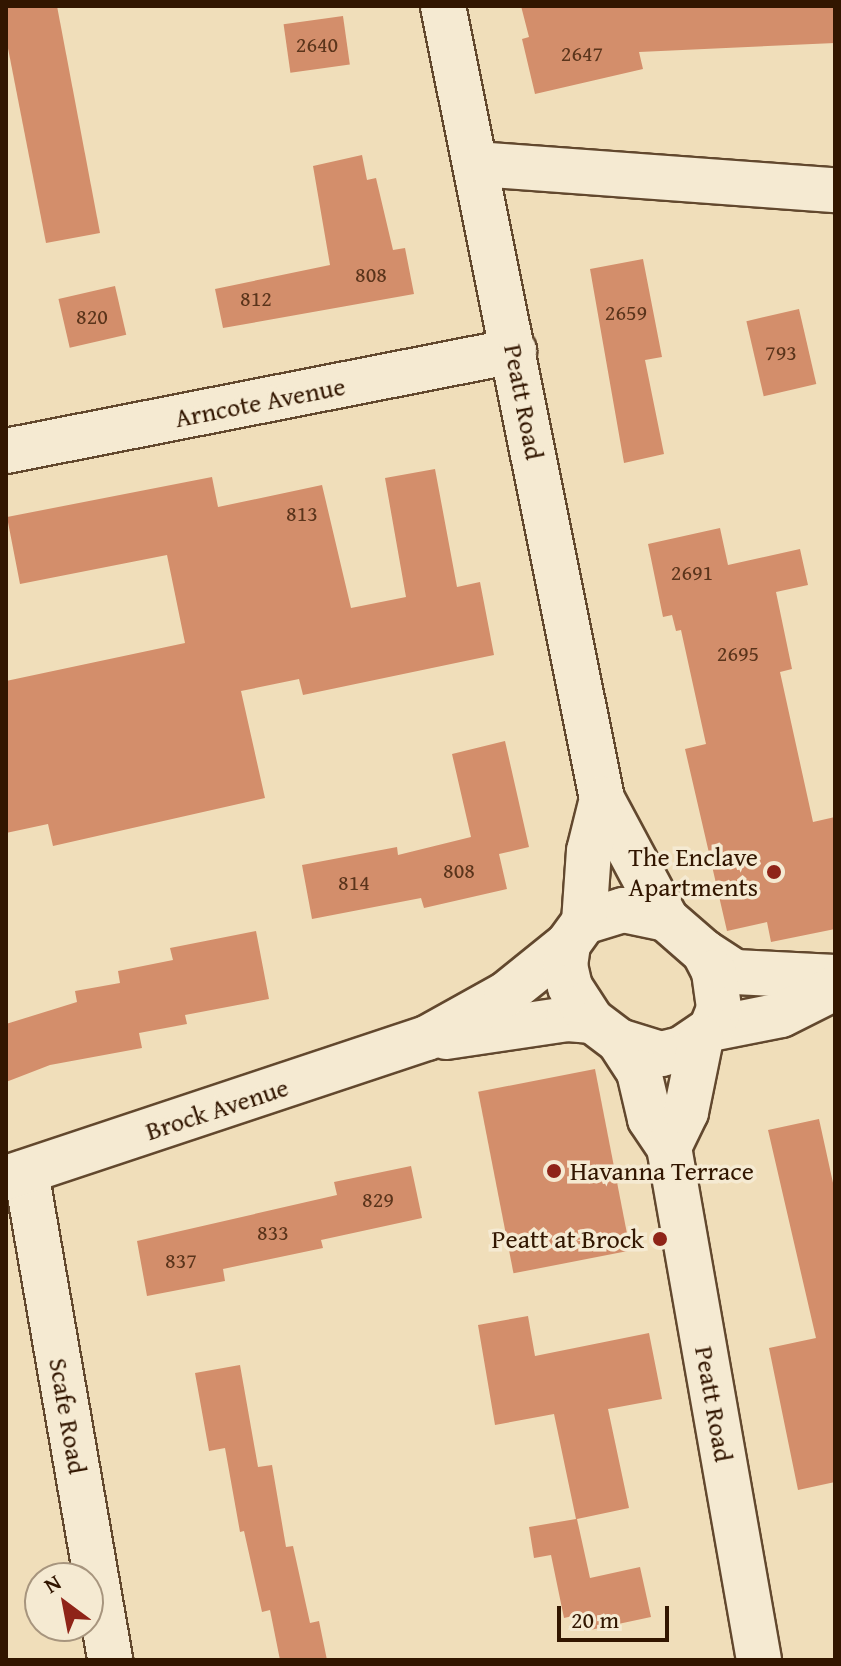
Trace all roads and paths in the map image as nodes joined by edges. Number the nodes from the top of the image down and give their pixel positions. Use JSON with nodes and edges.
{"nodes":[{"id":1,"x":443,"y":6,"type":"edge"},
{"id":2,"x":477,"y":164,"type":"junction"},
{"id":3,"x":835,"y":190,"type":"edge"},
{"id":4,"x":514,"y":351,"type":"junction"},
{"id":5,"x":7,"y":445,"type":"edge"},
{"id":6,"x":602,"y":799,"type":"junction"},
{"id":7,"x":666,"y":919,"type":"junction"},
{"id":8,"x":576,"y":933,"type":"junction"},
{"id":9,"x":704,"y":952,"type":"junction"},
{"id":10,"x":835,"y":977,"type":"edge"},
{"id":11,"x":835,"y":988,"type":"edge"},
{"id":12,"x":606,"y":1031,"type":"junction"},
{"id":13,"x":706,"y":1034,"type":"junction"},
{"id":14,"x":427,"y":1038,"type":"junction"},
{"id":15,"x":669,"y":1147,"type":"junction"},
{"id":16,"x":16,"y":1175,"type":"edge"},
{"id":17,"x":110,"y":1660,"type":"edge"},
{"id":18,"x":759,"y":1660,"type":"edge"}],
"edges":[{"from":1,"to":2,"type":"street","name":"Peatt Road"},
{"from":2,"to":3,"type":"street"},
{"from":2,"to":4,"type":"street","name":"Peatt Road"},
{"from":4,"to":5,"type":"street","name":"Arncote Avenue"},
{"from":4,"to":6,"type":"street","name":"Peatt Road"},
{"from":6,"to":7,"type":"street","name":"Peatt Road"},
{"from":6,"to":8,"type":"street","name":"Peatt Road"},
{"from":7,"to":8,"type":"street"},
{"from":7,"to":9,"type":"street"},
{"from":8,"to":12,"type":"street"},
{"from":8,"to":14,"type":"street","name":"Brock Avenue"},
{"from":9,"to":10,"type":"street"},
{"from":9,"to":13,"type":"street"},
{"from":11,"to":13,"type":"street"},
{"from":12,"to":13,"type":"street"},
{"from":12,"to":14,"type":"street","name":"Brock Avenue"},
{"from":12,"to":15,"type":"street","name":"Peatt Road"},
{"from":13,"to":15,"type":"street"},
{"from":14,"to":16,"type":"street","name":"Brock Avenue"},
{"from":15,"to":18,"type":"street","name":"Peatt Road"},
{"from":16,"to":17,"type":"street","name":"Scafe Road"}]}
